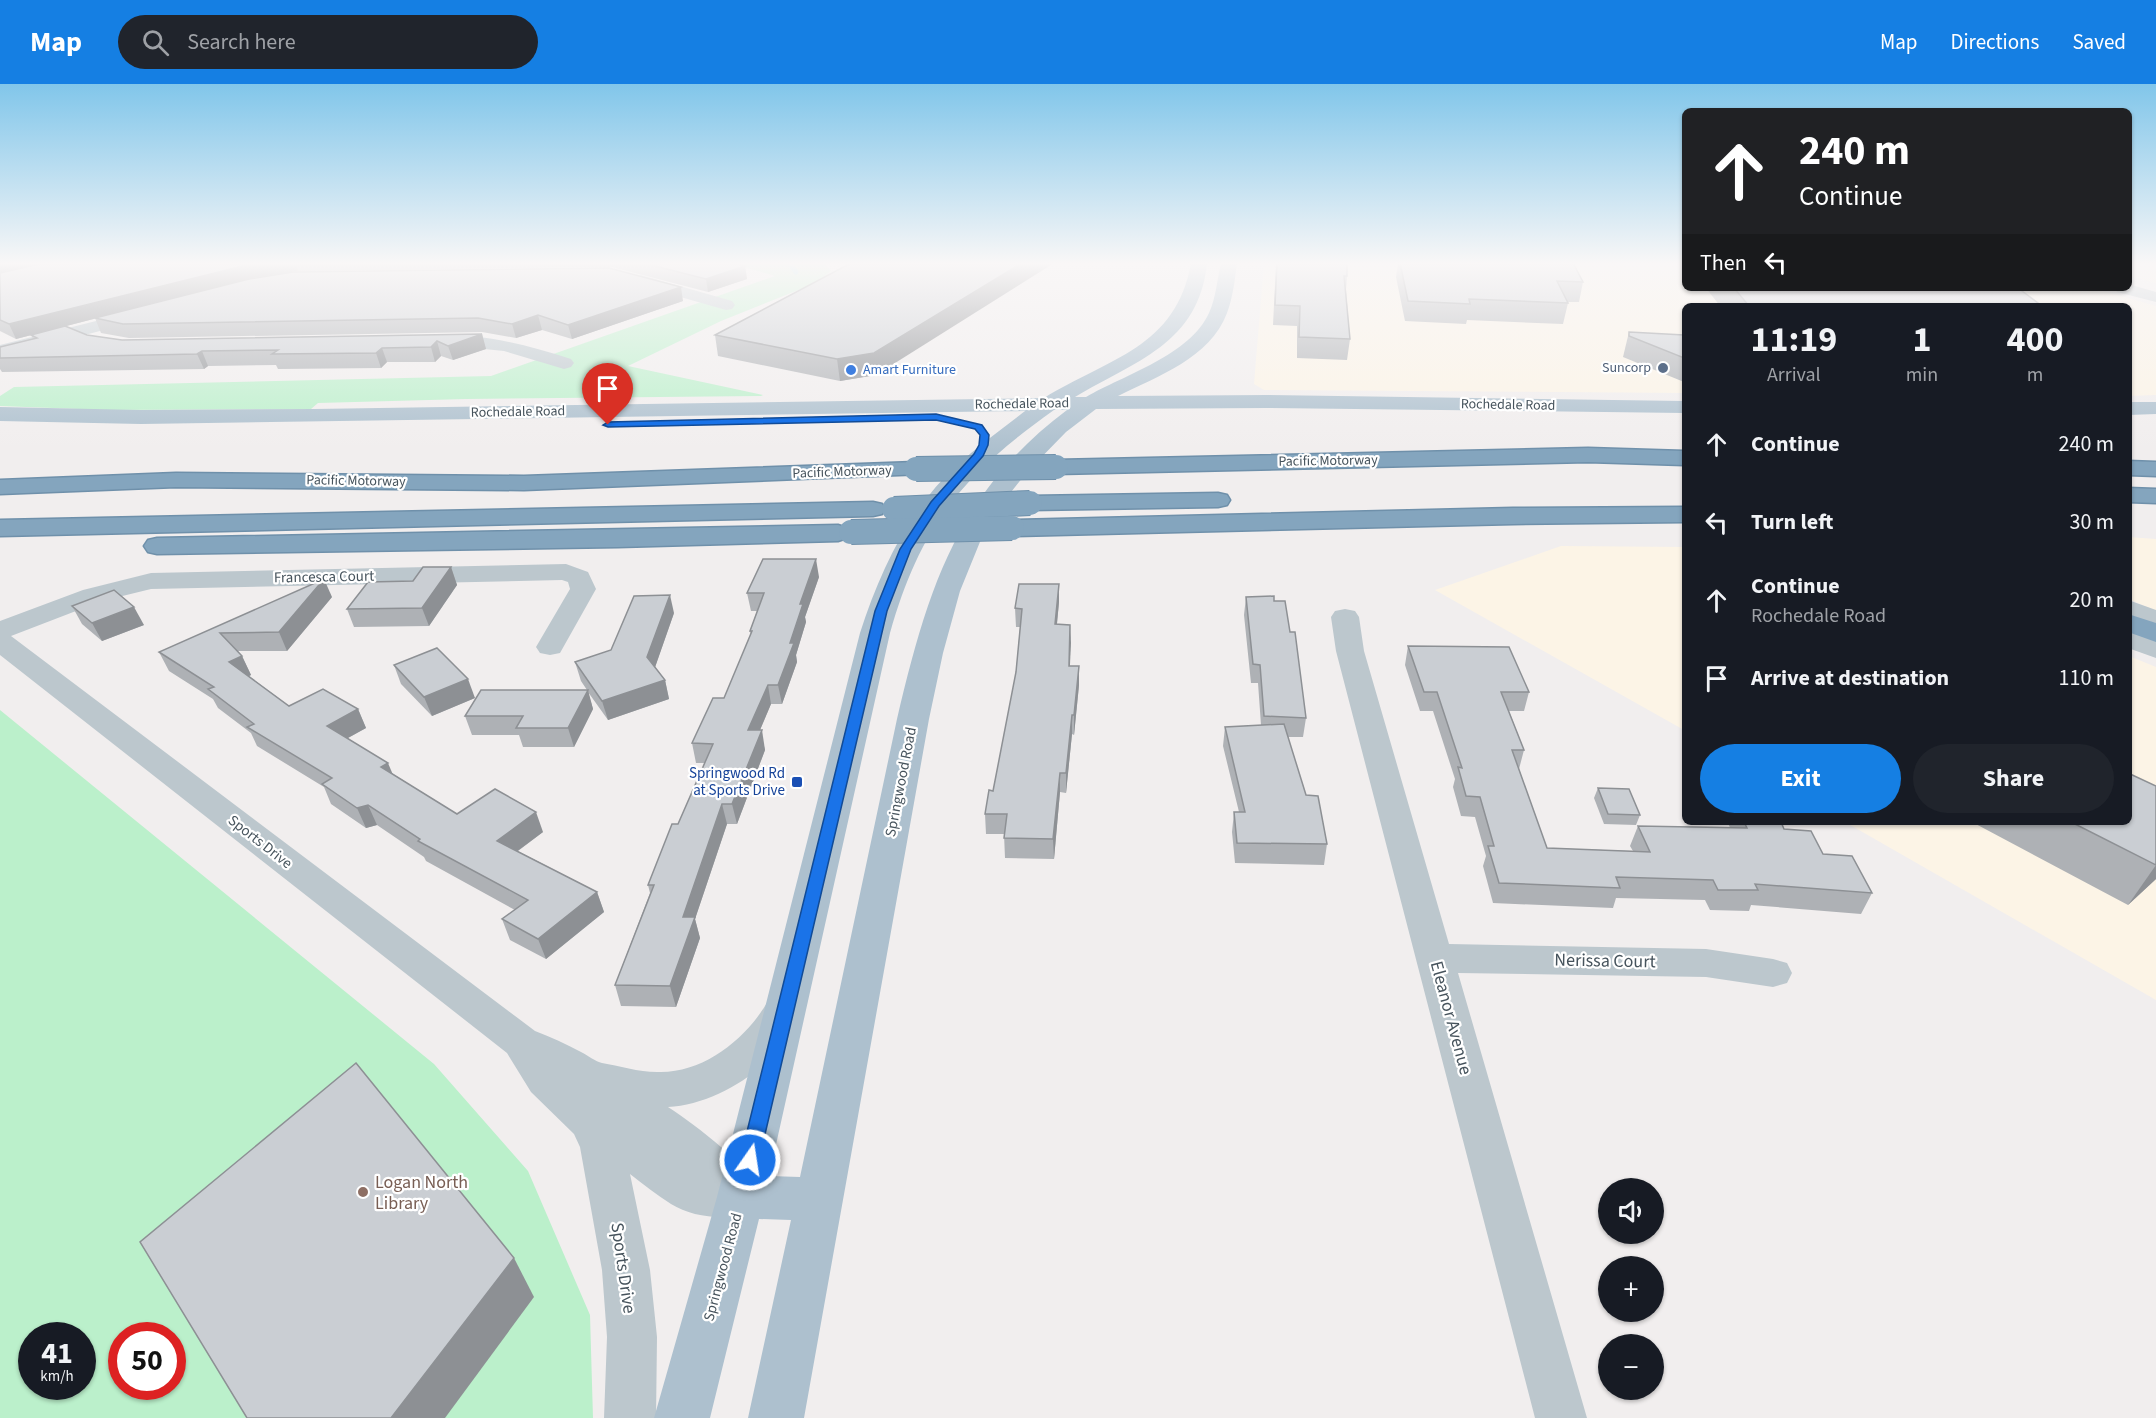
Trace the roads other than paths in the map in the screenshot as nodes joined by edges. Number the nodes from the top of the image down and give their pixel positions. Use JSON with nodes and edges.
{"nodes":[{"id":1,"x":99,"y":325,"type":"edge"},
{"id":2,"x":1174,"y":325,"type":"edge"},
{"id":3,"x":1209,"y":325,"type":"edge"},
{"id":4,"x":74,"y":332,"type":"junction"},
{"id":5,"x":426,"y":340,"type":"edge"},
{"id":6,"x":100,"y":343,"type":"edge"},
{"id":7,"x":1188,"y":348,"type":"junction"},
{"id":8,"x":0,"y":351,"type":"edge"},
{"id":9,"x":564,"y":363,"type":"dead end"},
{"id":10,"x":1114,"y":368,"type":"junction"},
{"id":11,"x":1053,"y":379,"type":"dead end"},
{"id":12,"x":1024,"y":384,"type":"dead end"},
{"id":13,"x":1233,"y":400,"type":"junction"},
{"id":14,"x":872,"y":407,"type":"junction"},
{"id":15,"x":1682,"y":407,"type":"edge"},
{"id":16,"x":2156,"y":408,"type":"edge"},
{"id":17,"x":1062,"y":409,"type":"junction"},
{"id":18,"x":2132,"y":409,"type":"edge"},
{"id":19,"x":0,"y":414,"type":"edge"},
{"id":20,"x":936,"y":417,"type":"junction"},
{"id":21,"x":1682,"y":419,"type":"edge"},
{"id":22,"x":2156,"y":422,"type":"edge"},
{"id":23,"x":2132,"y":423,"type":"edge"},
{"id":24,"x":0,"y":434,"type":"edge"},
{"id":25,"x":1682,"y":458,"type":"edge"},
{"id":26,"x":2132,"y":468,"type":"edge"},
{"id":27,"x":2156,"y":469,"type":"edge"},
{"id":28,"x":964,"y":472,"type":"junction"},
{"id":29,"x":0,"y":487,"type":"edge"},
{"id":30,"x":1682,"y":493,"type":"edge"},
{"id":31,"x":2132,"y":495,"type":"edge"},
{"id":32,"x":2156,"y":496,"type":"edge"},
{"id":33,"x":1682,"y":515,"type":"edge"},
{"id":34,"x":0,"y":528,"type":"edge"},
{"id":35,"x":0,"y":546,"type":"edge"},
{"id":36,"x":2132,"y":610,"type":"edge"},
{"id":37,"x":1345,"y":616,"type":"dead end"},
{"id":38,"x":2156,"y":620,"type":"edge"},
{"id":39,"x":2132,"y":624,"type":"edge"},
{"id":40,"x":0,"y":631,"type":"edge"},
{"id":41,"x":2156,"y":633,"type":"edge"},
{"id":42,"x":2132,"y":640,"type":"edge"},
{"id":43,"x":0,"y":641,"type":"edge"},
{"id":44,"x":550,"y":646,"type":"dead end"},
{"id":45,"x":2156,"y":650,"type":"edge"},
{"id":46,"x":1435,"y":958,"type":"junction"},
{"id":47,"x":1773,"y":973,"type":"dead end"},
{"id":48,"x":788,"y":996,"type":"junction"},
{"id":49,"x":521,"y":1042,"type":"junction"},
{"id":50,"x":580,"y":1071,"type":"junction"},
{"id":51,"x":591,"y":1122,"type":"junction"},
{"id":52,"x":741,"y":1197,"type":"junction"},
{"id":53,"x":820,"y":1199,"type":"junction"},
{"id":54,"x":630,"y":1418,"type":"edge"},
{"id":55,"x":682,"y":1418,"type":"edge"},
{"id":56,"x":776,"y":1418,"type":"edge"},
{"id":57,"x":1561,"y":1418,"type":"edge"}],
"edges":[{"from":1,"to":4,"type":"street"},
{"from":2,"to":10,"type":"main road","name":"Springwood Road"},
{"from":3,"to":7,"type":"main road","name":"Springwood Road"},
{"from":4,"to":6,"type":"street"},
{"from":4,"to":8,"type":"street"},
{"from":5,"to":9,"type":"street"},
{"from":7,"to":13,"type":"main road"},
{"from":7,"to":17,"type":"main road","name":"Springwood Road"},
{"from":10,"to":11,"type":"main road"},
{"from":10,"to":17,"type":"main road","name":"Springwood Road"},
{"from":12,"to":14,"type":"main road"},
{"from":13,"to":15,"type":"main road","name":"Rochedale Road"},
{"from":13,"to":17,"type":"main road","name":"Rochedale Road"},
{"from":14,"to":17,"type":"main road","name":"Rochedale Road"},
{"from":14,"to":19,"type":"main road","name":"Rochedale Road"},
{"from":16,"to":18,"type":"main road"},
{"from":17,"to":20,"type":"main road","name":"Rochedale Road"},
{"from":17,"to":21,"type":"main road","name":"Rochedale Road"},
{"from":17,"to":28,"type":"main road","name":"Springwood Road"},
{"from":17,"to":53,"type":"main road","name":"Springwood Road"},
{"from":20,"to":24,"type":"main road","name":"Rochedale Road"},
{"from":20,"to":28,"type":"main road"},
{"from":22,"to":23,"type":"main road"},
{"from":25,"to":29,"type":"highway","name":"Pacific Motorway","bridge":true},
{"from":26,"to":27,"type":"highway"},
{"from":28,"to":48,"type":"main road","name":"Springwood Road"},
{"from":30,"to":34,"type":"highway","bridge":true},
{"from":31,"to":32,"type":"highway"},
{"from":33,"to":35,"type":"highway","bridge":true},
{"from":36,"to":38,"type":"street"},
{"from":37,"to":46,"type":"street","name":"Eleanor Avenue"},
{"from":39,"to":41,"type":"highway"},
{"from":40,"to":44,"type":"street","name":"Francesca Court"},
{"from":42,"to":45,"type":"street"},
{"from":43,"to":49,"type":"street","name":"Sports Drive"},
{"from":46,"to":47,"type":"street","name":"Nerissa Court"},
{"from":46,"to":57,"type":"street","name":"Eleanor Avenue"},
{"from":48,"to":50,"type":"street"},
{"from":48,"to":52,"type":"main road","name":"Springwood Road"},
{"from":49,"to":50,"type":"street","name":"Sports Drive"},
{"from":49,"to":51,"type":"street","name":"Sports Drive"},
{"from":50,"to":52,"type":"street","name":"Sports Drive"},
{"from":51,"to":52,"type":"street","name":"Sports Drive"},
{"from":51,"to":54,"type":"street","name":"Sports Drive"},
{"from":52,"to":53,"type":"main road","name":"Sports Drive"},
{"from":52,"to":55,"type":"main road","name":"Springwood Road"},
{"from":53,"to":56,"type":"main road","name":"Springwood Road"}]}
